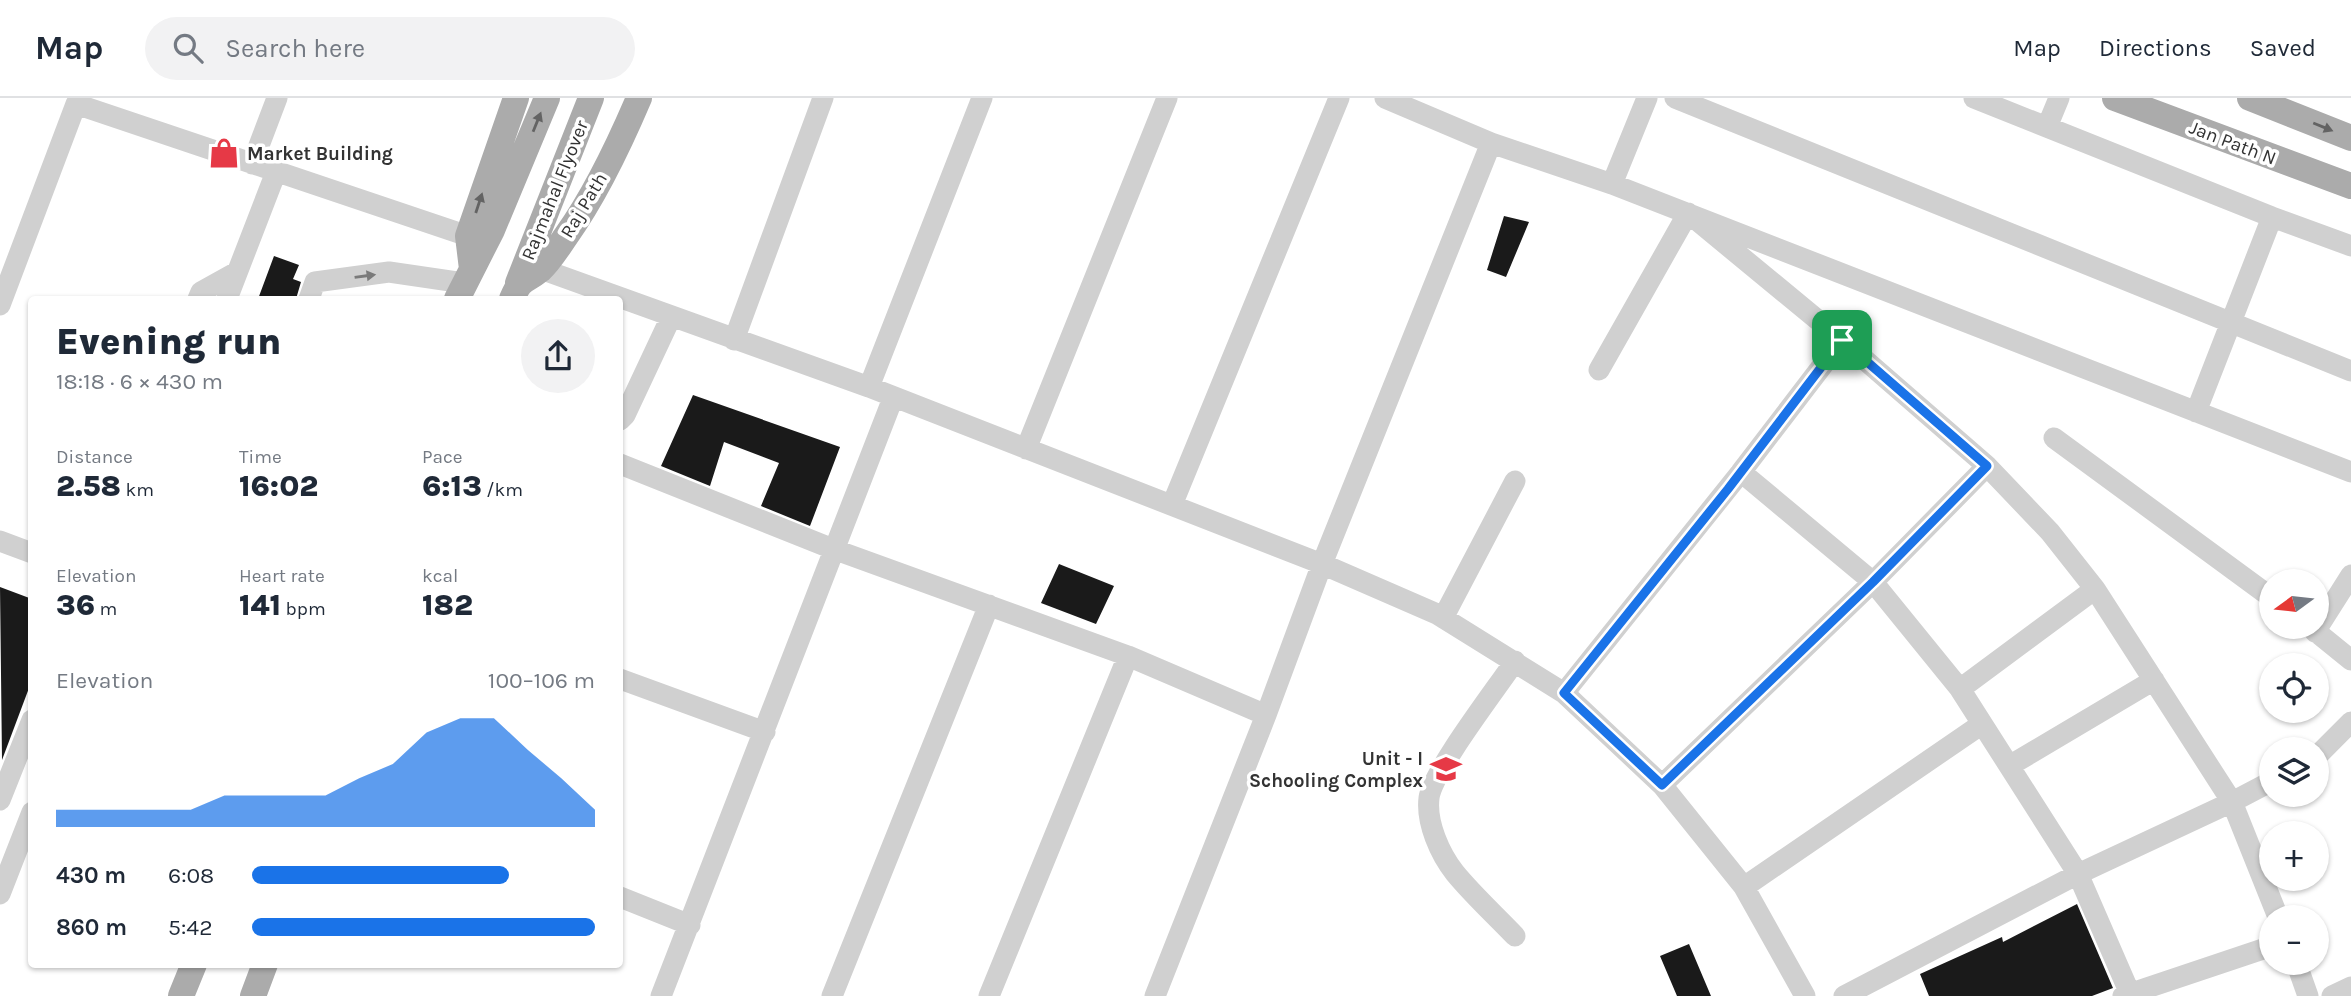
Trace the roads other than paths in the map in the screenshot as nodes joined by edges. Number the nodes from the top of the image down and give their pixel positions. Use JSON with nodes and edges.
{"nodes":[{"id":1,"x":278,"y":98,"type":"edge"},
{"id":2,"x":516,"y":98,"type":"edge"},
{"id":3,"x":547,"y":98,"type":"edge"},
{"id":4,"x":591,"y":98,"type":"edge"},
{"id":5,"x":639,"y":98,"type":"edge"},
{"id":6,"x":823,"y":98,"type":"edge"},
{"id":7,"x":982,"y":98,"type":"edge"},
{"id":8,"x":1167,"y":98,"type":"edge"},
{"id":9,"x":1339,"y":98,"type":"edge"},
{"id":10,"x":1384,"y":98,"type":"edge"},
{"id":11,"x":1647,"y":98,"type":"edge"},
{"id":12,"x":1675,"y":98,"type":"edge"},
{"id":13,"x":1974,"y":98,"type":"edge"},
{"id":14,"x":2059,"y":98,"type":"edge"},
{"id":15,"x":2115,"y":98,"type":"edge"},
{"id":16,"x":2250,"y":98,"type":"edge"},
{"id":17,"x":71,"y":100,"type":"edge"},
{"id":18,"x":2281,"y":104,"type":"edge"},
{"id":19,"x":2047,"y":127,"type":"junction"},
{"id":20,"x":2351,"y":138,"type":"edge"},
{"id":21,"x":1491,"y":143,"type":"junction"},
{"id":22,"x":252,"y":164,"type":"junction"},
{"id":23,"x":276,"y":172,"type":"junction"},
{"id":24,"x":1612,"y":184,"type":"junction"},
{"id":25,"x":2351,"y":186,"type":"edge"},
{"id":26,"x":1688,"y":214,"type":"junction"},
{"id":27,"x":2272,"y":217,"type":"junction"},
{"id":28,"x":468,"y":236,"type":"junction"},
{"id":29,"x":2351,"y":246,"type":"edge"},
{"id":30,"x":541,"y":269,"type":"junction"},
{"id":31,"x":237,"y":272,"type":"junction"},
{"id":32,"x":464,"y":284,"type":"edge"},
{"id":33,"x":515,"y":291,"type":"edge"},
{"id":34,"x":199,"y":296,"type":"edge"},
{"id":35,"x":228,"y":296,"type":"edge"},
{"id":36,"x":310,"y":296,"type":"edge"},
{"id":37,"x":614,"y":296,"type":"edge"},
{"id":38,"x":623,"y":299,"type":"edge"},
{"id":39,"x":0,"y":305,"type":"edge"},
{"id":40,"x":671,"y":317,"type":"junction"},
{"id":41,"x":2231,"y":322,"type":"junction"},
{"id":42,"x":734,"y":340,"type":"junction"},
{"id":43,"x":1842,"y":340,"type":"junction"},
{"id":44,"x":1599,"y":370,"type":"dead end"},
{"id":45,"x":2351,"y":371,"type":"edge"},
{"id":46,"x":869,"y":387,"type":"junction"},
{"id":47,"x":893,"y":398,"type":"junction"},
{"id":48,"x":2196,"y":412,"type":"junction"},
{"id":49,"x":623,"y":417,"type":"edge"},
{"id":50,"x":2054,"y":438,"type":"dead end"},
{"id":51,"x":1026,"y":449,"type":"junction"},
{"id":52,"x":623,"y":465,"type":"edge"},
{"id":53,"x":1987,"y":466,"type":"junction"},
{"id":54,"x":1741,"y":472,"type":"junction"},
{"id":55,"x":2351,"y":472,"type":"edge"},
{"id":56,"x":1515,"y":481,"type":"dead end"},
{"id":57,"x":1172,"y":505,"type":"junction"},
{"id":58,"x":0,"y":541,"type":"edge"},
{"id":59,"x":833,"y":549,"type":"junction"},
{"id":60,"x":28,"y":552,"type":"edge"},
{"id":61,"x":1322,"y":564,"type":"junction"},
{"id":62,"x":2351,"y":575,"type":"edge"},
{"id":63,"x":1873,"y":582,"type":"junction"},
{"id":64,"x":2259,"y":588,"type":"edge"},
{"id":65,"x":2095,"y":589,"type":"junction"},
{"id":66,"x":989,"y":605,"type":"junction"},
{"id":67,"x":2329,"y":605,"type":"edge"},
{"id":68,"x":1443,"y":618,"type":"junction"},
{"id":69,"x":2325,"y":639,"type":"edge"},
{"id":70,"x":1128,"y":656,"type":"junction"},
{"id":71,"x":2351,"y":660,"type":"edge"},
{"id":72,"x":1515,"y":661,"type":"junction"},
{"id":73,"x":623,"y":680,"type":"edge"},
{"id":74,"x":2154,"y":680,"type":"junction"},
{"id":75,"x":1960,"y":689,"type":"junction"},
{"id":76,"x":1564,"y":693,"type":"junction"},
{"id":77,"x":1266,"y":715,"type":"junction"},
{"id":78,"x":2351,"y":722,"type":"edge"},
{"id":79,"x":1982,"y":724,"type":"junction"},
{"id":80,"x":28,"y":730,"type":"edge"},
{"id":81,"x":765,"y":732,"type":"junction"},
{"id":82,"x":2329,"y":744,"type":"edge"},
{"id":83,"x":2009,"y":766,"type":"junction"},
{"id":84,"x":1662,"y":785,"type":"junction"},
{"id":85,"x":2259,"y":788,"type":"edge"},
{"id":86,"x":0,"y":800,"type":"edge"},
{"id":87,"x":2232,"y":803,"type":"junction"},
{"id":88,"x":28,"y":822,"type":"edge"},
{"id":89,"x":2078,"y":874,"type":"junction"},
{"id":90,"x":1744,"y":887,"type":"junction"},
{"id":91,"x":0,"y":893,"type":"edge"},
{"id":92,"x":623,"y":898,"type":"edge"},
{"id":93,"x":2273,"y":905,"type":"edge"},
{"id":94,"x":690,"y":925,"type":"junction"},
{"id":95,"x":1515,"y":936,"type":"dead end"},
{"id":96,"x":2259,"y":950,"type":"edge"},
{"id":97,"x":192,"y":968,"type":"edge"},
{"id":98,"x":264,"y":968,"type":"edge"},
{"id":99,"x":2301,"y":975,"type":"edge"},
{"id":100,"x":2351,"y":987,"type":"edge"},
{"id":101,"x":2128,"y":995,"type":"edge"},
{"id":102,"x":181,"y":996,"type":"edge"},
{"id":103,"x":253,"y":996,"type":"edge"},
{"id":104,"x":661,"y":996,"type":"edge"},
{"id":105,"x":832,"y":996,"type":"edge"},
{"id":106,"x":989,"y":996,"type":"edge"},
{"id":107,"x":1155,"y":996,"type":"edge"},
{"id":108,"x":1805,"y":996,"type":"edge"},
{"id":109,"x":1844,"y":996,"type":"edge"},
{"id":110,"x":2308,"y":996,"type":"edge"},
{"id":111,"x":2332,"y":996,"type":"edge"}],
"edges":[{"from":1,"to":22,"type":"street"},
{"from":28,"to":2,"type":"main road","one_way":true},
{"from":32,"to":3,"type":"main road","one_way":true},
{"from":4,"to":33,"type":"main road","name":"Rajmahal Flyover"},
{"from":5,"to":30,"type":"main road","name":"Raj Path"},
{"from":6,"to":42,"type":"street"},
{"from":7,"to":46,"type":"street"},
{"from":8,"to":51,"type":"street"},
{"from":9,"to":57,"type":"street"},
{"from":10,"to":21,"type":"street"},
{"from":11,"to":24,"type":"street"},
{"from":12,"to":41,"type":"street"},
{"from":13,"to":19,"type":"street"},
{"from":14,"to":19,"type":"street"},
{"from":15,"to":25,"type":"main road","name":"Jan Path N"},
{"from":16,"to":18,"type":"main road"},
{"from":17,"to":22,"type":"street"},
{"from":17,"to":39,"type":"street"},
{"from":18,"to":20,"type":"main road","one_way":true},
{"from":19,"to":27,"type":"street"},
{"from":21,"to":24,"type":"street"},
{"from":21,"to":61,"type":"street"},
{"from":22,"to":23,"type":"street"},
{"from":23,"to":28,"type":"street"},
{"from":23,"to":31,"type":"street"},
{"from":24,"to":26,"type":"street"},
{"from":26,"to":43,"type":"street"},
{"from":26,"to":44,"type":"street"},
{"from":26,"to":48,"type":"street"},
{"from":27,"to":29,"type":"street"},
{"from":27,"to":41,"type":"street"},
{"from":28,"to":32,"type":"main road"},
{"from":30,"to":33,"type":"main road","name":"Raj Path"},
{"from":30,"to":37,"type":"street"},
{"from":31,"to":34,"type":"street"},
{"from":31,"to":35,"type":"street"},
{"from":36,"to":32,"type":"street","one_way":true},
{"from":38,"to":40,"type":"street"},
{"from":40,"to":42,"type":"street"},
{"from":40,"to":49,"type":"street"},
{"from":41,"to":45,"type":"street"},
{"from":41,"to":48,"type":"street"},
{"from":42,"to":46,"type":"street"},
{"from":43,"to":53,"type":"street"},
{"from":43,"to":54,"type":"street"},
{"from":46,"to":47,"type":"street"},
{"from":47,"to":51,"type":"street"},
{"from":47,"to":59,"type":"street"},
{"from":48,"to":55,"type":"street"},
{"from":50,"to":64,"type":"street"},
{"from":51,"to":57,"type":"street"},
{"from":52,"to":59,"type":"street"},
{"from":53,"to":63,"type":"street"},
{"from":53,"to":65,"type":"street"},
{"from":54,"to":63,"type":"street"},
{"from":54,"to":76,"type":"street"},
{"from":56,"to":68,"type":"street"},
{"from":57,"to":61,"type":"street"},
{"from":58,"to":60,"type":"street"},
{"from":59,"to":66,"type":"street"},
{"from":59,"to":81,"type":"street"},
{"from":61,"to":68,"type":"street"},
{"from":61,"to":77,"type":"street"},
{"from":62,"to":67,"type":"street"},
{"from":63,"to":75,"type":"street"},
{"from":63,"to":84,"type":"street"},
{"from":65,"to":74,"type":"street"},
{"from":65,"to":75,"type":"street"},
{"from":66,"to":70,"type":"street"},
{"from":66,"to":105,"type":"street"},
{"from":68,"to":72,"type":"street"},
{"from":69,"to":71,"type":"street"},
{"from":70,"to":77,"type":"street"},
{"from":70,"to":106,"type":"street"},
{"from":72,"to":76,"type":"street"},
{"from":72,"to":95,"type":"street"},
{"from":73,"to":81,"type":"street"},
{"from":74,"to":83,"type":"street"},
{"from":74,"to":87,"type":"street"},
{"from":75,"to":79,"type":"street"},
{"from":76,"to":84,"type":"street"},
{"from":77,"to":107,"type":"street"},
{"from":78,"to":82,"type":"street"},
{"from":79,"to":83,"type":"street"},
{"from":79,"to":90,"type":"street"},
{"from":80,"to":86,"type":"street"},
{"from":81,"to":94,"type":"street"},
{"from":83,"to":89,"type":"street"},
{"from":84,"to":90,"type":"street"},
{"from":85,"to":87,"type":"street"},
{"from":87,"to":89,"type":"street"},
{"from":87,"to":93,"type":"street"},
{"from":88,"to":91,"type":"street"},
{"from":89,"to":101,"type":"street"},
{"from":89,"to":109,"type":"street"},
{"from":90,"to":108,"type":"street"},
{"from":92,"to":94,"type":"street"},
{"from":94,"to":104,"type":"street"},
{"from":96,"to":101,"type":"street"},
{"from":97,"to":102,"type":"main road"},
{"from":98,"to":103,"type":"main road"},
{"from":99,"to":110,"type":"street"},
{"from":100,"to":111,"type":"street"}]}
